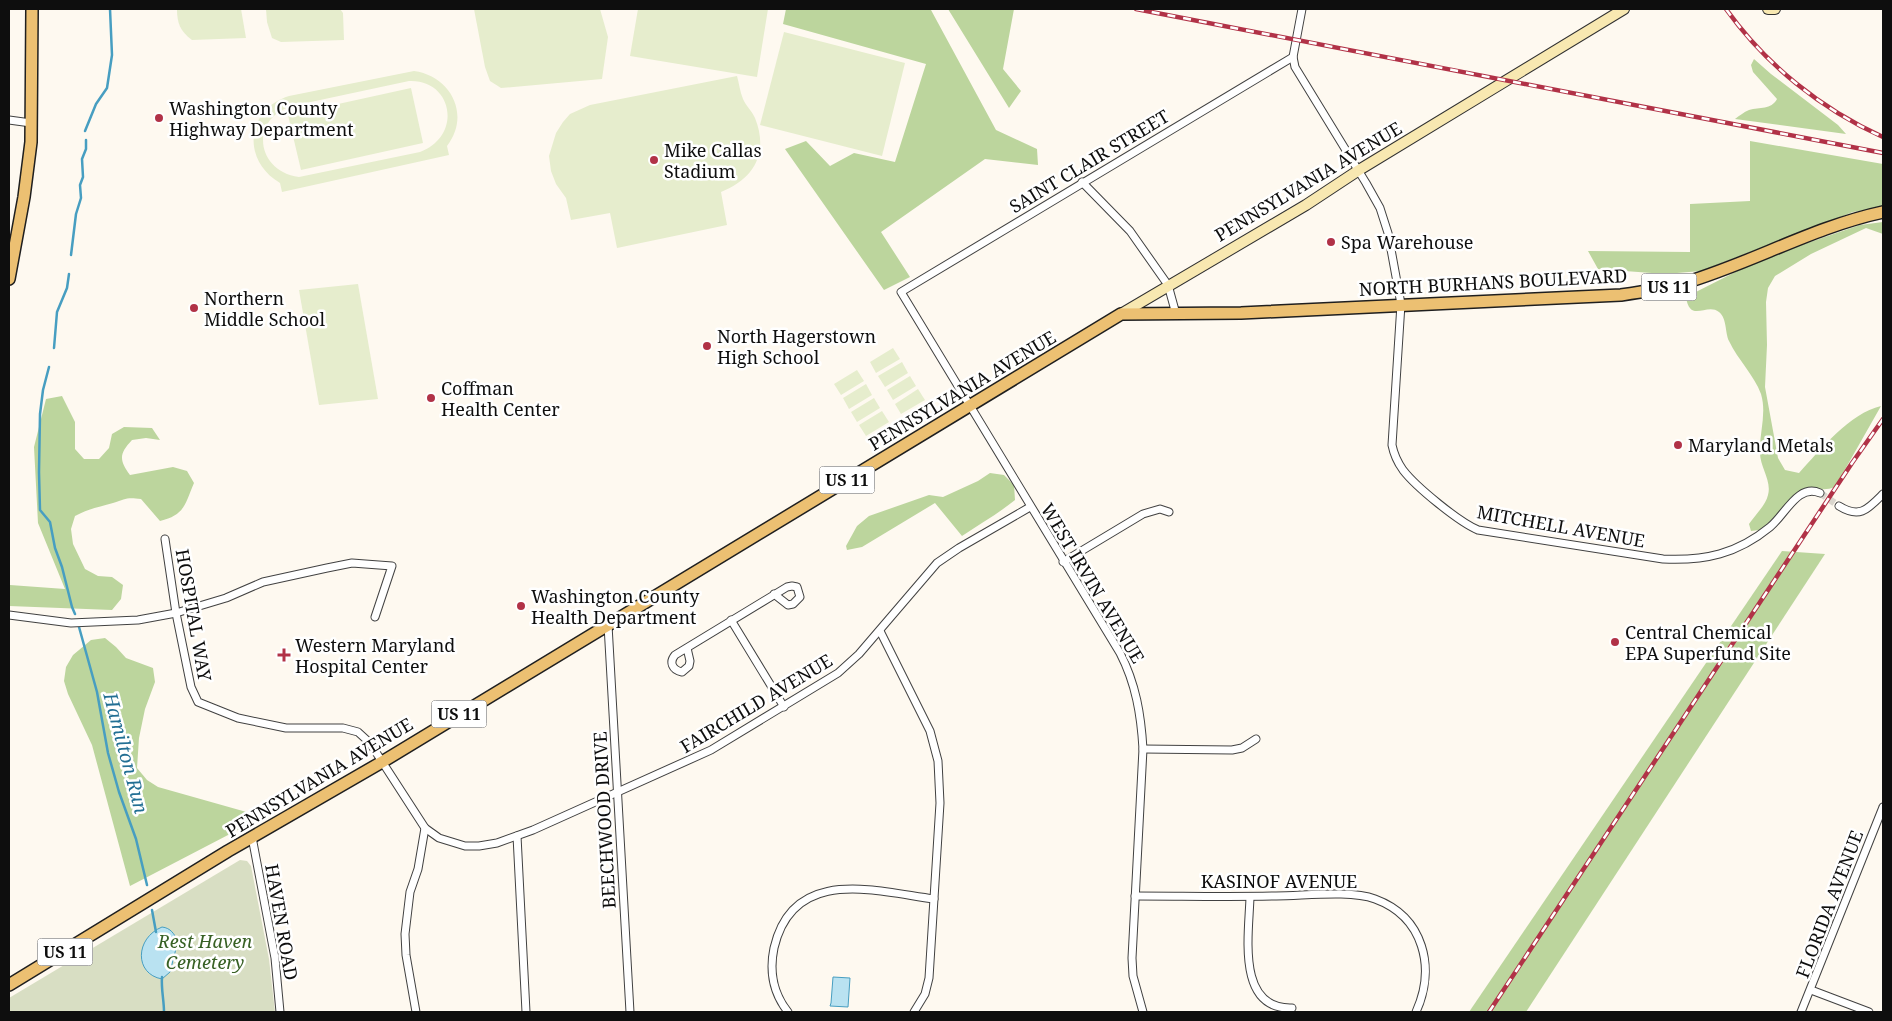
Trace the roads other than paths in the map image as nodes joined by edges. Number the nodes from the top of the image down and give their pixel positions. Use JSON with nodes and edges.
{"nodes":[{"id":1,"x":32,"y":9,"type":"edge"},
{"id":2,"x":1302,"y":9,"type":"edge"},
{"id":3,"x":1620,"y":9,"type":"edge"},
{"id":4,"x":1768,"y":9,"type":"edge"},
{"id":5,"x":1775,"y":9,"type":"edge"},
{"id":6,"x":1293,"y":57,"type":"junction"},
{"id":7,"x":9,"y":120,"type":"edge"},
{"id":8,"x":31,"y":123,"type":"junction"},
{"id":9,"x":1359,"y":170,"type":"junction"},
{"id":10,"x":1082,"y":182,"type":"junction"},
{"id":11,"x":1883,"y":212,"type":"edge"},
{"id":12,"x":9,"y":279,"type":"edge"},
{"id":13,"x":1168,"y":286,"type":"junction"},
{"id":14,"x":901,"y":292,"type":"joint"},
{"id":15,"x":1401,"y":304,"type":"junction"},
{"id":16,"x":1121,"y":314,"type":"junction"},
{"id":17,"x":1176,"y":314,"type":"junction"},
{"id":18,"x":970,"y":406,"type":"junction"},
{"id":19,"x":1820,"y":493,"type":"tunnel mouth"},
{"id":20,"x":1883,"y":494,"type":"edge"},
{"id":21,"x":1839,"y":506,"type":"tunnel mouth"},
{"id":22,"x":1030,"y":507,"type":"junction"},
{"id":23,"x":1169,"y":512,"type":"dead end"},
{"id":24,"x":165,"y":538,"type":"dead end"},
{"id":25,"x":1063,"y":562,"type":"junction"},
{"id":26,"x":774,"y":594,"type":"dead end"},
{"id":27,"x":176,"y":613,"type":"junction"},
{"id":28,"x":9,"y":615,"type":"edge"},
{"id":29,"x":376,"y":617,"type":"dead end"},
{"id":30,"x":731,"y":620,"type":"junction"},
{"id":31,"x":608,"y":626,"type":"junction"},
{"id":32,"x":880,"y":631,"type":"junction"},
{"id":33,"x":687,"y":648,"type":"dead end"},
{"id":34,"x":784,"y":707,"type":"junction"},
{"id":35,"x":1256,"y":739,"type":"dead end"},
{"id":36,"x":1143,"y":749,"type":"junction"},
{"id":37,"x":382,"y":762,"type":"junction"},
{"id":38,"x":617,"y":793,"type":"junction"},
{"id":39,"x":1883,"y":807,"type":"edge"},
{"id":40,"x":425,"y":828,"type":"junction"},
{"id":41,"x":517,"y":836,"type":"junction"},
{"id":42,"x":252,"y":837,"type":"junction"},
{"id":43,"x":1136,"y":896,"type":"junction"},
{"id":44,"x":1250,"y":897,"type":"junction"},
{"id":45,"x":934,"y":899,"type":"junction"},
{"id":46,"x":9,"y":985,"type":"edge"},
{"id":47,"x":1811,"y":990,"type":"junction"},
{"id":48,"x":1292,"y":1008,"type":"dead end"},
{"id":49,"x":280,"y":1012,"type":"edge"},
{"id":50,"x":416,"y":1012,"type":"edge"},
{"id":51,"x":526,"y":1012,"type":"edge"},
{"id":52,"x":630,"y":1012,"type":"edge"},
{"id":53,"x":788,"y":1012,"type":"edge"},
{"id":54,"x":914,"y":1012,"type":"edge"},
{"id":55,"x":1143,"y":1012,"type":"edge"},
{"id":56,"x":1416,"y":1012,"type":"edge"},
{"id":57,"x":1801,"y":1012,"type":"edge"},
{"id":58,"x":1869,"y":1012,"type":"edge"}],
"edges":[{"from":1,"to":8,"type":"main road"},
{"from":2,"to":6,"type":"street"},
{"from":3,"to":9,"type":"main road","name":"PENNSYLVANIA AVENUE"},
{"from":4,"to":5,"type":"main road"},
{"from":6,"to":9,"type":"street","name":"MITCHELL AVENUE"},
{"from":6,"to":10,"type":"street","name":"SAINT CLAIR STREET"},
{"from":7,"to":8,"type":"street"},
{"from":8,"to":12,"type":"main road"},
{"from":9,"to":13,"type":"main road","name":"PENNSYLVANIA AVENUE"},
{"from":9,"to":15,"type":"street","name":"MITCHELL AVENUE"},
{"from":10,"to":13,"type":"street"},
{"from":10,"to":14,"type":"street","name":"SAINT CLAIR STREET"},
{"from":11,"to":15,"type":"main road","name":"NORTH BURHANS BOULEVARD","number":"US 11"},
{"from":13,"to":16,"type":"main road","name":"PENNSYLVANIA AVENUE"},
{"from":13,"to":17,"type":"street"},
{"from":14,"to":18,"type":"street","name":"WEST IRVIN AVENUE"},
{"from":15,"to":17,"type":"main road","name":"NORTH BURHANS BOULEVARD","number":"US 11"},
{"from":15,"to":19,"type":"street","name":"MITCHELL AVENUE"},
{"from":16,"to":17,"type":"main road","name":"NORTH BURHANS BOULEVARD","number":"US 11"},
{"from":16,"to":18,"type":"main road","name":"PENNSYLVANIA AVENUE","number":"US 11"},
{"from":18,"to":22,"type":"street","name":"WEST IRVIN AVENUE"},
{"from":18,"to":31,"type":"main road","name":"PENNSYLVANIA AVENUE","number":"US 11"},
{"from":20,"to":21,"type":"street"},
{"from":22,"to":25,"type":"street","name":"WEST IRVIN AVENUE"},
{"from":22,"to":32,"type":"street","name":"FAIRCHILD AVENUE"},
{"from":23,"to":25,"type":"street"},
{"from":24,"to":27,"type":"street","name":"HOSPITAL WAY"},
{"from":25,"to":36,"type":"street","name":"WEST IRVIN AVENUE"},
{"from":26,"to":30,"type":"street"},
{"from":27,"to":28,"type":"street"},
{"from":27,"to":29,"type":"street"},
{"from":27,"to":37,"type":"street","name":"HOSPITAL WAY"},
{"from":30,"to":33,"type":"street"},
{"from":30,"to":34,"type":"street"},
{"from":31,"to":37,"type":"main road","name":"PENNSYLVANIA AVENUE","number":"US 11"},
{"from":31,"to":38,"type":"street","name":"BEECHWOOD DRIVE"},
{"from":32,"to":34,"type":"street","name":"FAIRCHILD AVENUE"},
{"from":32,"to":45,"type":"street"},
{"from":34,"to":38,"type":"street","name":"FAIRCHILD AVENUE"},
{"from":35,"to":36,"type":"street"},
{"from":36,"to":43,"type":"street","name":"WEST IRVIN AVENUE"},
{"from":37,"to":40,"type":"street","name":"HOSPITAL WAY"},
{"from":37,"to":42,"type":"main road","name":"PENNSYLVANIA AVENUE","number":"US 11"},
{"from":38,"to":41,"type":"street","name":"FAIRCHILD AVENUE"},
{"from":38,"to":52,"type":"street","name":"BEECHWOOD DRIVE"},
{"from":39,"to":47,"type":"street","name":"FLORIDA AVENUE"},
{"from":40,"to":41,"type":"street","name":"FAIRCHILD AVENUE"},
{"from":40,"to":50,"type":"street"},
{"from":41,"to":51,"type":"street"},
{"from":42,"to":46,"type":"main road","name":"PENNSYLVANIA AVENUE","number":"US 11"},
{"from":42,"to":49,"type":"street","name":"HAVEN ROAD"},
{"from":43,"to":44,"type":"street","name":"KASINOF AVENUE"},
{"from":43,"to":55,"type":"street","name":"WEST IRVIN AVENUE"},
{"from":44,"to":48,"type":"street"},
{"from":44,"to":56,"type":"street","name":"KASINOF AVENUE"},
{"from":45,"to":53,"type":"street"},
{"from":45,"to":54,"type":"street"},
{"from":47,"to":57,"type":"street","name":"FLORIDA AVENUE"},
{"from":47,"to":58,"type":"street"}]}
